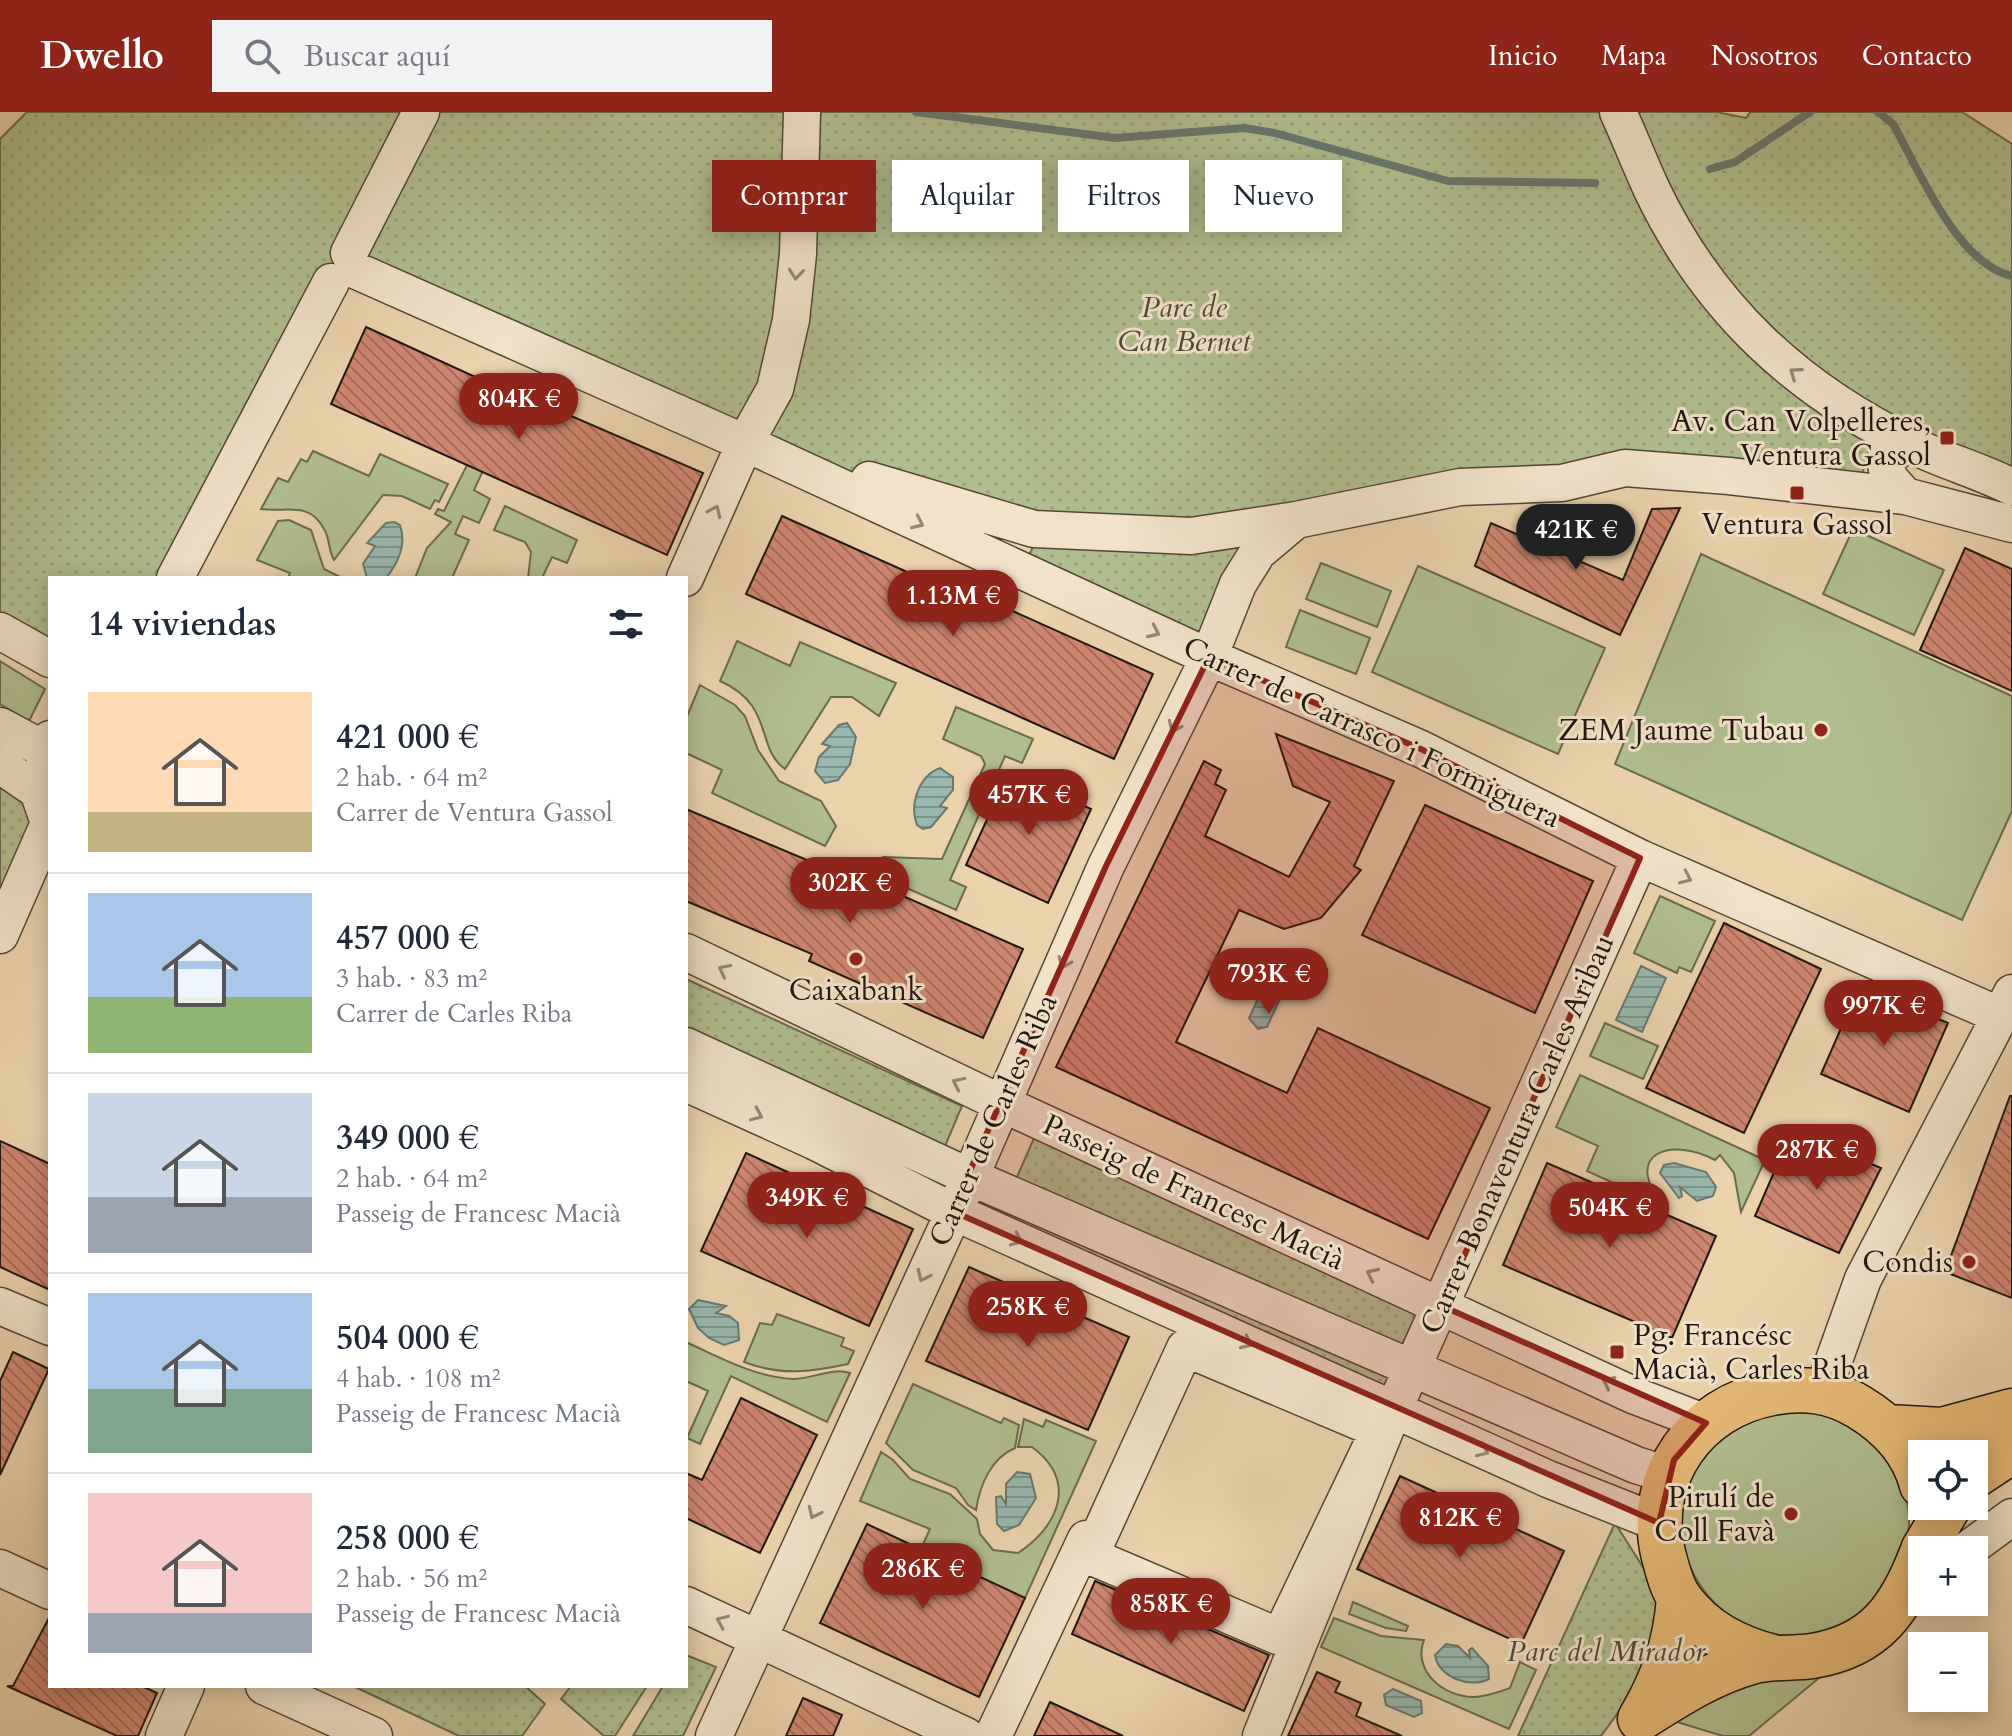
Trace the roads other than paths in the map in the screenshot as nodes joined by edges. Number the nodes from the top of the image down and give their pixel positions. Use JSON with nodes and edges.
{"nodes":[{"id":1,"x":421,"y":112,"type":"edge"},
{"id":2,"x":802,"y":112,"type":"edge"},
{"id":3,"x":1618,"y":112,"type":"edge"},
{"id":4,"x":346,"y":269,"type":"junction"},
{"id":5,"x":1908,"y":442,"type":"junction"},
{"id":6,"x":745,"y":443,"type":"junction"},
{"id":7,"x":2008,"y":485,"type":"edge"},
{"id":8,"x":1897,"y":487,"type":"junction"},
{"id":9,"x":1296,"y":520,"type":"junction"},
{"id":10,"x":2000,"y":522,"type":"edge"},
{"id":11,"x":1191,"y":536,"type":"junction"},
{"id":12,"x":176,"y":576,"type":"edge"},
{"id":13,"x":686,"y":576,"type":"edge"},
{"id":14,"x":1238,"y":584,"type":"junction"},
{"id":15,"x":0,"y":631,"type":"edge"},
{"id":16,"x":1209,"y":657,"type":"junction"},
{"id":17,"x":48,"y":658,"type":"edge"},
{"id":18,"x":0,"y":726,"type":"edge"},
{"id":19,"x":48,"y":744,"type":"edge"},
{"id":20,"x":0,"y":765,"type":"edge"},
{"id":21,"x":46,"y":812,"type":"edge"},
{"id":22,"x":1640,"y":858,"type":"junction"},
{"id":23,"x":0,"y":935,"type":"edge"},
{"id":24,"x":688,"y":953,"type":"edge"},
{"id":25,"x":2007,"y":1005,"type":"edge"},
{"id":26,"x":688,"y":1047,"type":"edge"},
{"id":27,"x":688,"y":1084,"type":"edge"},
{"id":28,"x":1003,"y":1104,"type":"junction"},
{"id":29,"x":970,"y":1177,"type":"junction"},
{"id":30,"x":952,"y":1211,"type":"junction"},
{"id":31,"x":0,"y":1306,"type":"edge"},
{"id":32,"x":1442,"y":1306,"type":"junction"},
{"id":33,"x":48,"y":1326,"type":"edge"},
{"id":34,"x":1413,"y":1369,"type":"junction"},
{"id":35,"x":1823,"y":1391,"type":"junction"},
{"id":36,"x":1393,"y":1411,"type":"junction"},
{"id":37,"x":2012,"y":1411,"type":"edge"},
{"id":38,"x":1706,"y":1423,"type":"junction"},
{"id":39,"x":1888,"y":1427,"type":"junction"},
{"id":40,"x":2012,"y":1451,"type":"edge"},
{"id":41,"x":1908,"y":1453,"type":"edge"},
{"id":42,"x":1988,"y":1467,"type":"edge"},
{"id":43,"x":1668,"y":1475,"type":"junction"},
{"id":44,"x":2012,"y":1517,"type":"edge"},
{"id":45,"x":1659,"y":1523,"type":"junction"},
{"id":46,"x":1986,"y":1536,"type":"edge"},
{"id":47,"x":1088,"y":1547,"type":"junction"},
{"id":48,"x":0,"y":1568,"type":"edge"},
{"id":49,"x":48,"y":1590,"type":"edge"},
{"id":50,"x":1679,"y":1597,"type":"junction"},
{"id":51,"x":1908,"y":1597,"type":"edge"},
{"id":52,"x":688,"y":1606,"type":"edge"},
{"id":53,"x":757,"y":1637,"type":"junction"},
{"id":54,"x":1776,"y":1658,"type":"junction"},
{"id":55,"x":185,"y":1688,"type":"edge"},
{"id":56,"x":268,"y":1688,"type":"edge"},
{"id":57,"x":1634,"y":1727,"type":"edge"},
{"id":58,"x":164,"y":1736,"type":"edge"},
{"id":59,"x":374,"y":1736,"type":"edge"},
{"id":60,"x":714,"y":1736,"type":"edge"},
{"id":61,"x":966,"y":1736,"type":"edge"},
{"id":62,"x":993,"y":1736,"type":"edge"},
{"id":63,"x":1261,"y":1736,"type":"edge"}],
"edges":[{"from":1,"to":4,"type":"street"},
{"from":2,"to":6,"type":"street","one_way":true},
{"from":5,"to":3,"type":"street","one_way":true},
{"from":4,"to":6,"type":"street"},
{"from":4,"to":12,"type":"street"},
{"from":5,"to":7,"type":"street"},
{"from":5,"to":8,"type":"street"},
{"from":6,"to":11,"type":"street"},
{"from":13,"to":6,"type":"street","one_way":true},
{"from":6,"to":16,"type":"street","name":"Carrer de Carrasco i Formiguera","one_way":true},
{"from":7,"to":10,"type":"street"},
{"from":8,"to":9,"type":"street"},
{"from":8,"to":10,"type":"street"},
{"from":9,"to":11,"type":"street"},
{"from":9,"to":14,"type":"street","name":"Carrer de Carles Riba"},
{"from":11,"to":14,"type":"street"},
{"from":14,"to":16,"type":"street","name":"Carrer de Carles Riba"},
{"from":15,"to":17,"type":"street"},
{"from":16,"to":22,"type":"street","name":"Carrer de Carrasco i Formiguera"},
{"from":16,"to":28,"type":"street","name":"Carrer de Carles Riba","one_way":true},
{"from":18,"to":19,"type":"street"},
{"from":19,"to":21,"type":"street"},
{"from":20,"to":21,"type":"street"},
{"from":21,"to":23,"type":"street"},
{"from":22,"to":25,"type":"street","name":"Carrer de Carrasco i Formiguera","one_way":true},
{"from":22,"to":32,"type":"street","name":"Carrer Bonaventura Carles Aribau"},
{"from":28,"to":24,"type":"street","name":"Passeig de Francesc Macià","one_way":true},
{"from":25,"to":35,"type":"street"},
{"from":26,"to":29,"type":"street"},
{"from":27,"to":30,"type":"street","one_way":true},
{"from":28,"to":29,"type":"street","name":"Carrer de Carles Riba"},
{"from":32,"to":28,"type":"street","name":"Passeig de Francesc Macià","one_way":true},
{"from":29,"to":30,"type":"street","name":"Carrer de Carles Riba"},
{"from":29,"to":34,"type":"street"},
{"from":30,"to":36,"type":"street","one_way":true},
{"from":30,"to":53,"type":"street","name":"Carrer de Carles Riba","one_way":true},
{"from":31,"to":33,"type":"street"},
{"from":32,"to":34,"type":"street","name":"Carrer Bonaventura Carles Aribau"},
{"from":38,"to":32,"type":"street","name":"Passeig de Francesc Macià","one_way":true},
{"from":34,"to":36,"type":"street","name":"Carrer Bonaventura Carles Aribau"},
{"from":34,"to":43,"type":"street"},
{"from":35,"to":38,"type":"main road"},
{"from":35,"to":39,"type":"main road"},
{"from":36,"to":45,"type":"street","one_way":true},
{"from":36,"to":63,"type":"street","name":"Carrer Bonaventura Carles Aribau"},
{"from":37,"to":39,"type":"main road"},
{"from":38,"to":43,"type":"main road"},
{"from":39,"to":41,"type":"main road"},
{"from":40,"to":42,"type":"main road"},
{"from":43,"to":45,"type":"main road"},
{"from":44,"to":46,"type":"street"},
{"from":45,"to":50,"type":"main road"},
{"from":47,"to":47,"type":"street"},
{"from":47,"to":62,"type":"street"},
{"from":48,"to":49,"type":"street"},
{"from":50,"to":54,"type":"main road"},
{"from":50,"to":57,"type":"main road"},
{"from":51,"to":54,"type":"main road"},
{"from":53,"to":52,"type":"street","one_way":true},
{"from":53,"to":60,"type":"street","name":"Carrer de Carles Riba"},
{"from":53,"to":61,"type":"street"},
{"from":54,"to":57,"type":"main road"},
{"from":55,"to":58,"type":"street"},
{"from":56,"to":59,"type":"street"}]}
